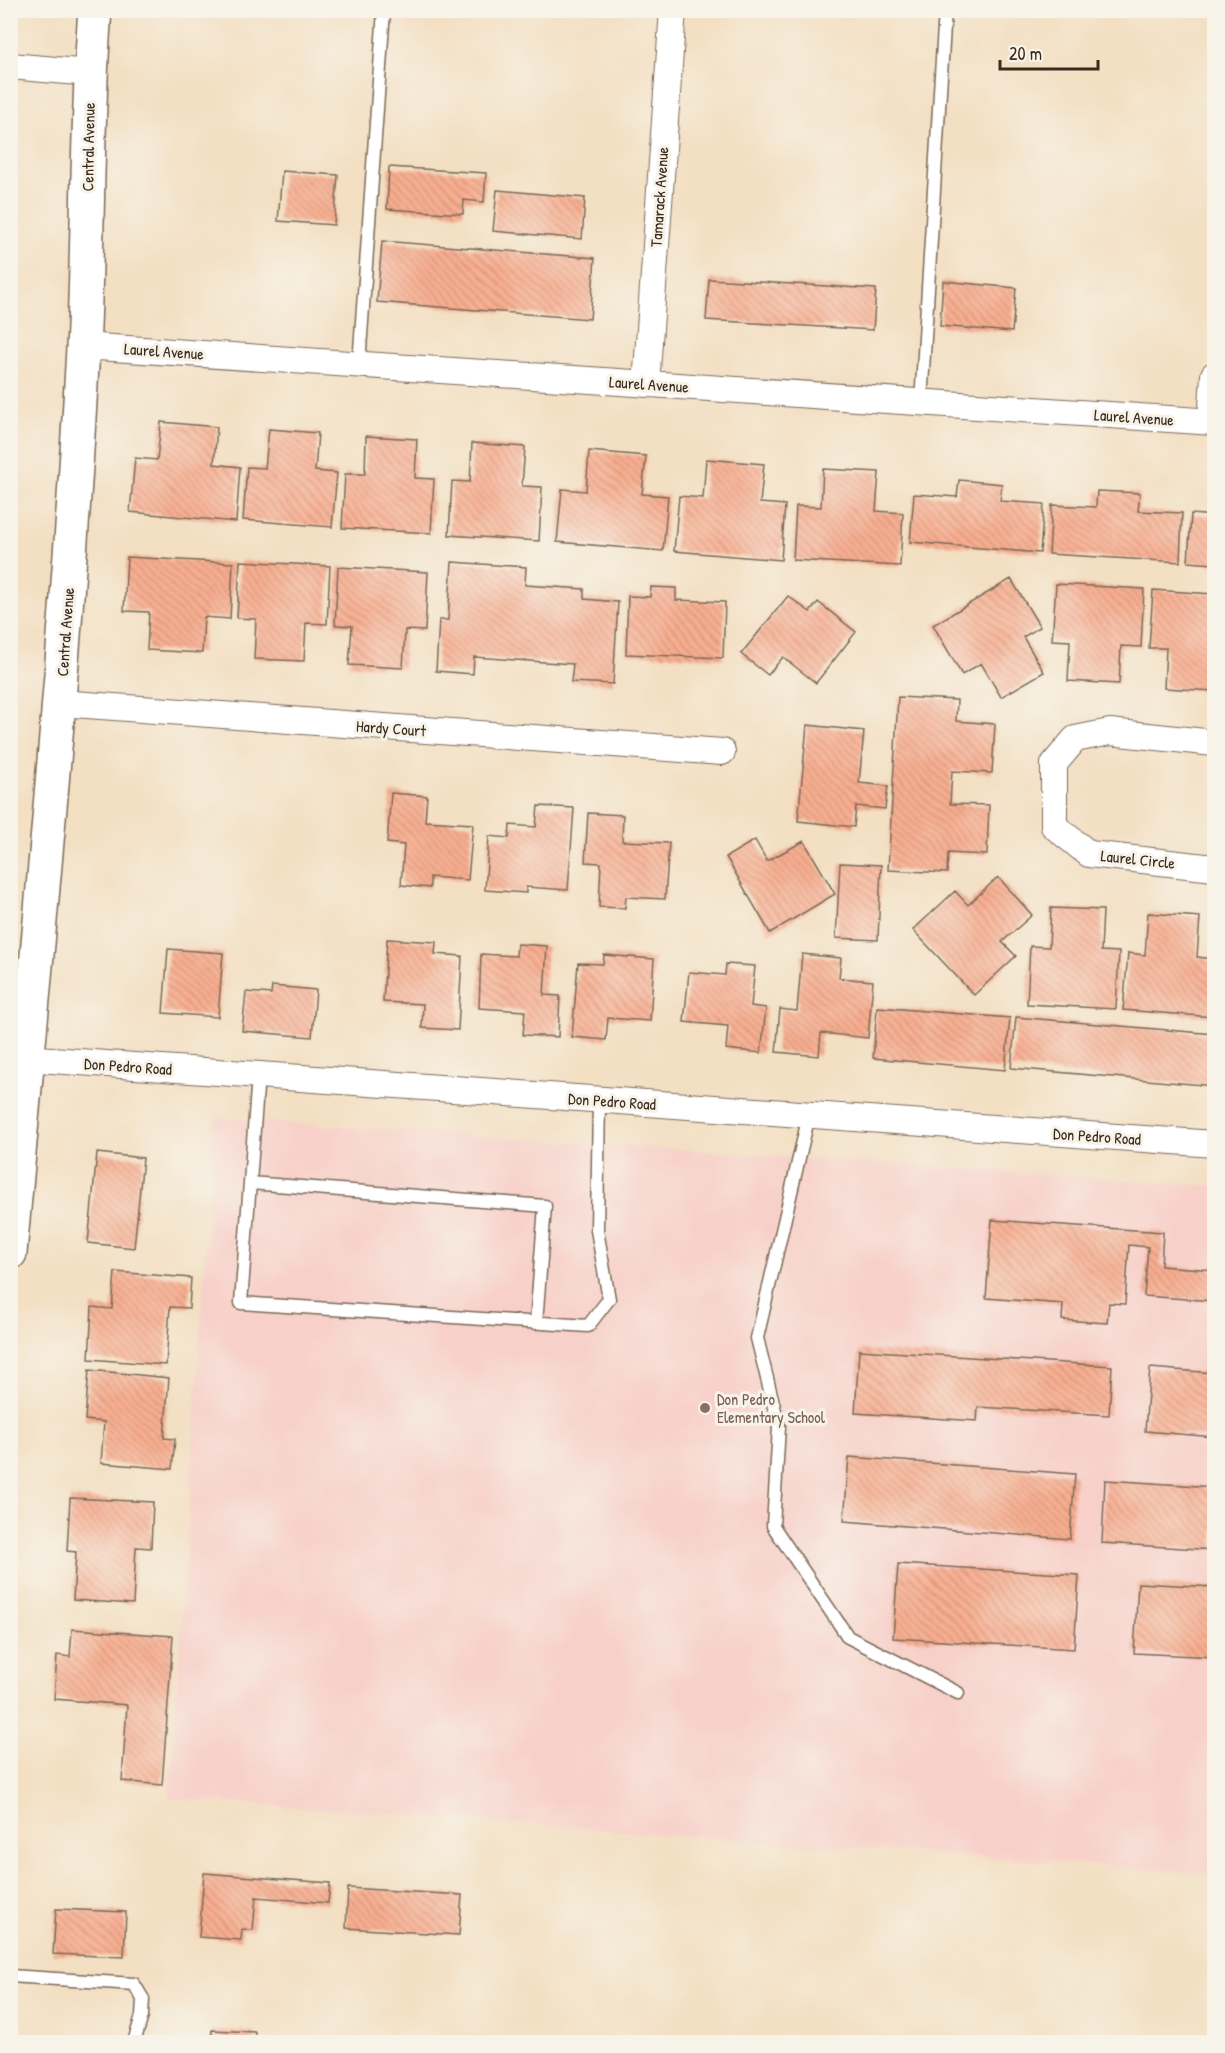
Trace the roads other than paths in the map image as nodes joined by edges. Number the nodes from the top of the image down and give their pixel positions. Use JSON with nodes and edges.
{"nodes":[{"id":1,"x":95,"y":10,"type":"edge"},
{"id":2,"x":384,"y":10,"type":"edge"},
{"id":3,"x":673,"y":10,"type":"edge"},
{"id":4,"x":945,"y":10,"type":"edge"},
{"id":5,"x":10,"y":66,"type":"edge"},
{"id":6,"x":90,"y":73,"type":"junction"},
{"id":7,"x":83,"y":346,"type":"junction"},
{"id":8,"x":359,"y":364,"type":"junction"},
{"id":9,"x":1215,"y":375,"type":"edge"},
{"id":10,"x":646,"y":384,"type":"junction"},
{"id":11,"x":921,"y":402,"type":"junction"},
{"id":12,"x":1213,"y":422,"type":"edge"},
{"id":13,"x":60,"y":703,"type":"junction"},
{"id":14,"x":1215,"y":743,"type":"edge"},
{"id":15,"x":722,"y":752,"type":"dead end"},
{"id":16,"x":1215,"y":868,"type":"edge"},
{"id":17,"x":19,"y":1058,"type":"edge"},
{"id":18,"x":258,"y":1075,"type":"junction"},
{"id":19,"x":599,"y":1100,"type":"junction"},
{"id":20,"x":809,"y":1115,"type":"junction"},
{"id":21,"x":1215,"y":1144,"type":"edge"},
{"id":22,"x":250,"y":1183,"type":"junction"},
{"id":23,"x":10,"y":1252,"type":"edge"},
{"id":24,"x":536,"y":1323,"type":"junction"},
{"id":25,"x":958,"y":1693,"type":"dead end"},
{"id":26,"x":10,"y":1976,"type":"edge"},
{"id":27,"x":135,"y":2043,"type":"edge"}],
"edges":[{"from":1,"to":6,"type":"street","name":"Central Avenue"},
{"from":2,"to":8,"type":"lane"},
{"from":3,"to":10,"type":"street","name":"Tamarack Avenue"},
{"from":4,"to":11,"type":"lane"},
{"from":5,"to":6,"type":"street"},
{"from":6,"to":7,"type":"street","name":"Central Avenue"},
{"from":7,"to":8,"type":"street","name":"Laurel Avenue"},
{"from":7,"to":13,"type":"street","name":"Central Avenue"},
{"from":8,"to":10,"type":"street","name":"Laurel Avenue"},
{"from":9,"to":12,"type":"street"},
{"from":10,"to":11,"type":"street","name":"Laurel Avenue"},
{"from":11,"to":12,"type":"street","name":"Laurel Avenue"},
{"from":13,"to":15,"type":"street","name":"Hardy Court"},
{"from":13,"to":17,"type":"street","name":"Central Avenue"},
{"from":14,"to":16,"type":"street","name":"Laurel Circle"},
{"from":17,"to":18,"type":"street","name":"Don Pedro Road"},
{"from":17,"to":23,"type":"street","name":"Central Avenue"},
{"from":18,"to":19,"type":"street","name":"Don Pedro Road"},
{"from":18,"to":22,"type":"lane"},
{"from":19,"to":20,"type":"street","name":"Don Pedro Road"},
{"from":19,"to":24,"type":"lane"},
{"from":20,"to":21,"type":"street","name":"Don Pedro Road"},
{"from":20,"to":25,"type":"lane"},
{"from":22,"to":24,"type":"lane"},
{"from":22,"to":24,"type":"lane"},
{"from":26,"to":27,"type":"lane"}]}
